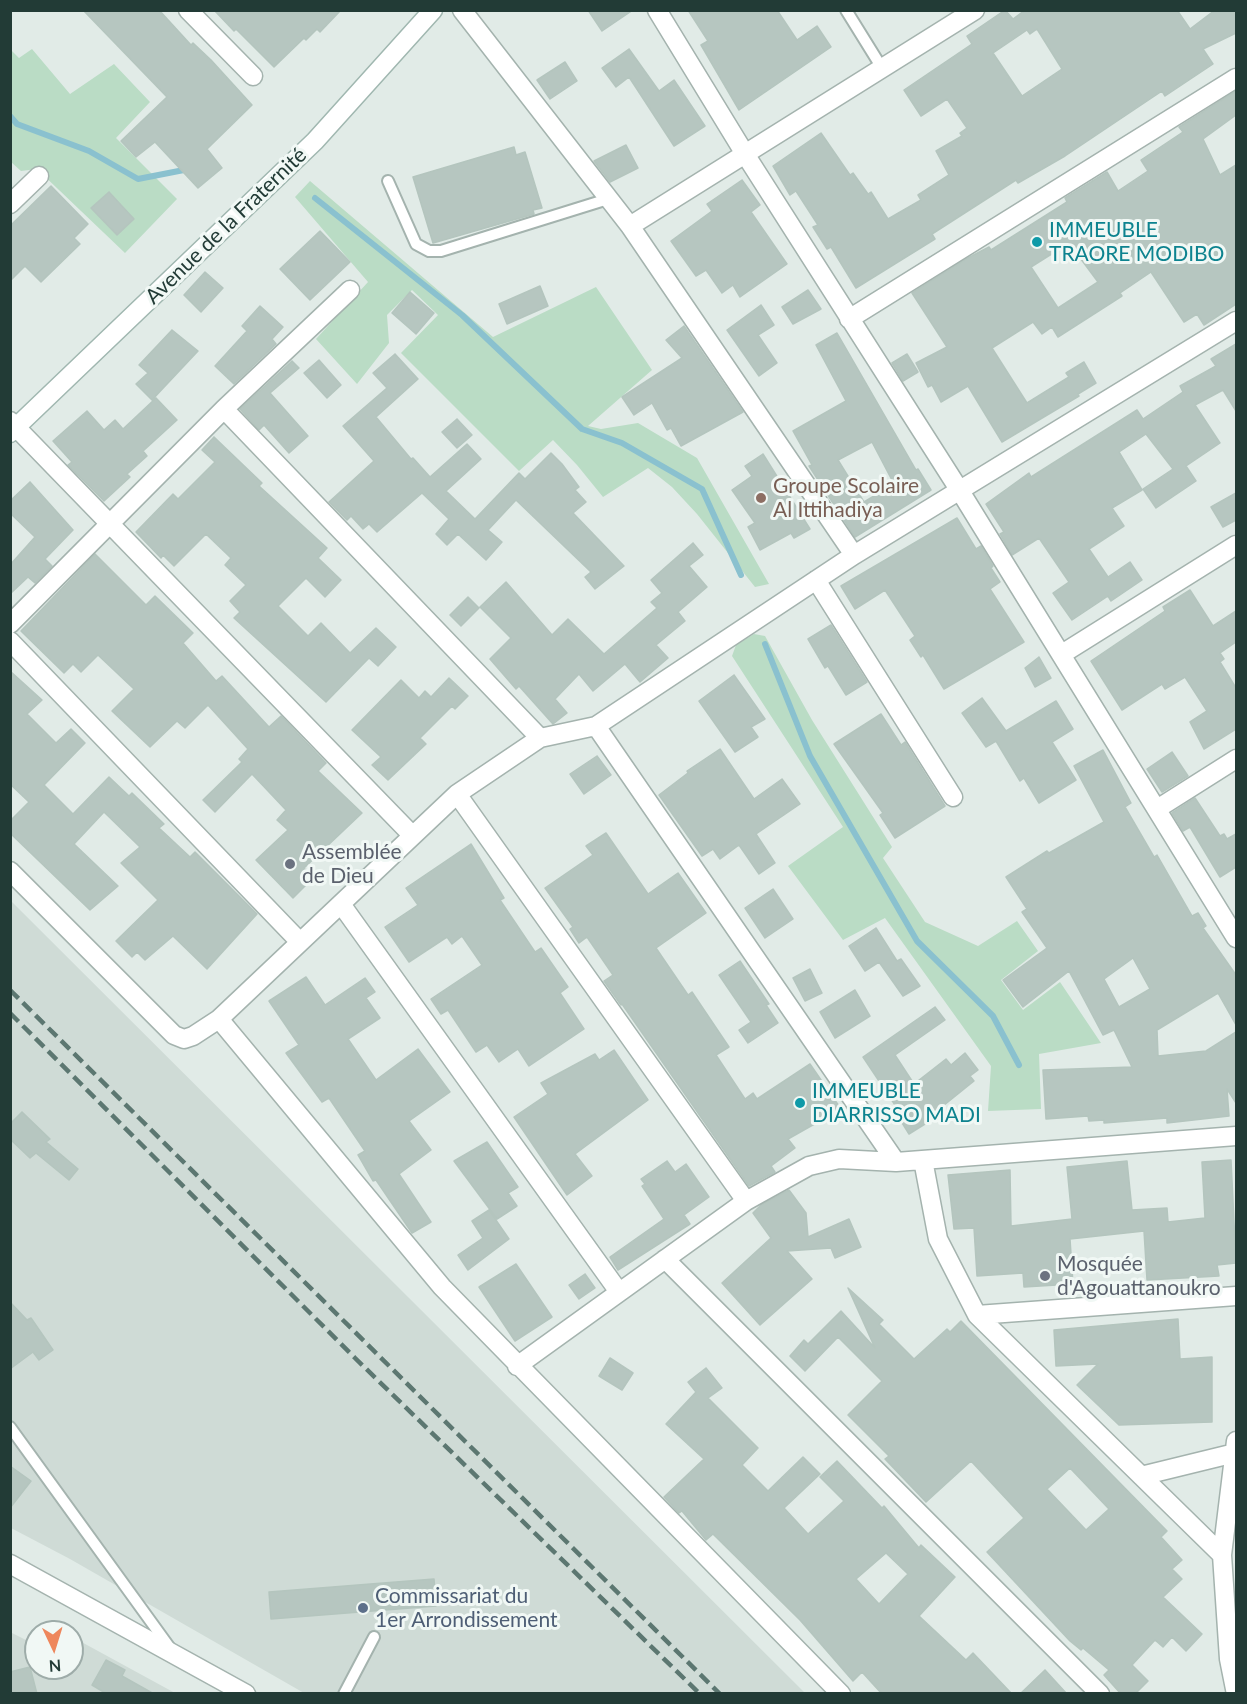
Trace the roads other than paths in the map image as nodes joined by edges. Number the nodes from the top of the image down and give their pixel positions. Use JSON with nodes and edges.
{"nodes":[{"id":1,"x":188,"y":10,"type":"edge"},
{"id":2,"x":433,"y":10,"type":"edge"},
{"id":3,"x":462,"y":10,"type":"edge"},
{"id":4,"x":657,"y":10,"type":"edge"},
{"id":5,"x":846,"y":10,"type":"edge"},
{"id":6,"x":975,"y":10,"type":"edge"},
{"id":7,"x":882,"y":68,"type":"junction"},
{"id":8,"x":253,"y":76,"type":"dead end"},
{"id":9,"x":1236,"y":78,"type":"edge"},
{"id":10,"x":745,"y":154,"type":"junction"},
{"id":11,"x":39,"y":176,"type":"dead end"},
{"id":12,"x":388,"y":181,"type":"dead end"},
{"id":13,"x":608,"y":199,"type":"junction"},
{"id":14,"x":10,"y":204,"type":"edge"},
{"id":15,"x":630,"y":226,"type":"junction"},
{"id":16,"x":350,"y":290,"type":"dead end"},
{"id":17,"x":849,"y":319,"type":"junction"},
{"id":18,"x":1236,"y":321,"type":"edge"},
{"id":19,"x":224,"y":409,"type":"junction"},
{"id":20,"x":12,"y":427,"type":"edge"},
{"id":21,"x":960,"y":491,"type":"junction"},
{"id":22,"x":112,"y":524,"type":"junction"},
{"id":23,"x":1236,"y":545,"type":"edge"},
{"id":24,"x":854,"y":555,"type":"junction"},
{"id":25,"x":816,"y":580,"type":"junction"},
{"id":26,"x":10,"y":624,"type":"edge"},
{"id":27,"x":10,"y":641,"type":"edge"},
{"id":28,"x":1062,"y":654,"type":"junction"},
{"id":29,"x":596,"y":726,"type":"junction"},
{"id":30,"x":540,"y":738,"type":"junction"},
{"id":31,"x":1236,"y":759,"type":"edge"},
{"id":32,"x":457,"y":794,"type":"junction"},
{"id":33,"x":953,"y":797,"type":"dead end"},
{"id":34,"x":1157,"y":809,"type":"junction"},
{"id":35,"x":412,"y":835,"type":"junction"},
{"id":36,"x":10,"y":871,"type":"edge"},
{"id":37,"x":341,"y":904,"type":"junction"},
{"id":38,"x":1236,"y":938,"type":"edge"},
{"id":39,"x":300,"y":942,"type":"junction"},
{"id":40,"x":219,"y":1019,"type":"junction"},
{"id":41,"x":1236,"y":1136,"type":"edge"},
{"id":42,"x":923,"y":1160,"type":"junction"},
{"id":43,"x":896,"y":1162,"type":"junction"},
{"id":44,"x":746,"y":1201,"type":"junction"},
{"id":45,"x":665,"y":1259,"type":"junction"},
{"id":46,"x":619,"y":1292,"type":"junction"},
{"id":47,"x":1236,"y":1296,"type":"edge"},
{"id":48,"x":977,"y":1315,"type":"junction"},
{"id":49,"x":517,"y":1366,"type":"junction"},
{"id":50,"x":10,"y":1427,"type":"edge"},
{"id":51,"x":1236,"y":1447,"type":"edge"},
{"id":52,"x":1141,"y":1476,"type":"junction"},
{"id":53,"x":1222,"y":1555,"type":"junction"},
{"id":54,"x":10,"y":1564,"type":"edge"},
{"id":55,"x":374,"y":1637,"type":"dead end"},
{"id":56,"x":174,"y":1654,"type":"junction"},
{"id":57,"x":246,"y":1694,"type":"edge"},
{"id":58,"x":344,"y":1694,"type":"edge"},
{"id":59,"x":841,"y":1694,"type":"edge"},
{"id":60,"x":1100,"y":1694,"type":"edge"},
{"id":61,"x":1236,"y":1694,"type":"edge"}],
"edges":[{"from":1,"to":8,"type":"street"},
{"from":2,"to":20,"type":"street","name":"Avenue de la Fraternité"},
{"from":3,"to":13,"type":"street"},
{"from":4,"to":10,"type":"street"},
{"from":5,"to":7,"type":"lane"},
{"from":6,"to":7,"type":"street"},
{"from":7,"to":10,"type":"street"},
{"from":9,"to":17,"type":"street"},
{"from":10,"to":15,"type":"street"},
{"from":10,"to":17,"type":"street"},
{"from":11,"to":14,"type":"street"},
{"from":12,"to":13,"type":"lane"},
{"from":13,"to":15,"type":"street"},
{"from":15,"to":24,"type":"street"},
{"from":16,"to":19,"type":"street"},
{"from":17,"to":21,"type":"street"},
{"from":18,"to":21,"type":"street"},
{"from":19,"to":22,"type":"street"},
{"from":19,"to":30,"type":"street"},
{"from":20,"to":22,"type":"street"},
{"from":21,"to":24,"type":"street"},
{"from":21,"to":28,"type":"street"},
{"from":22,"to":26,"type":"street"},
{"from":22,"to":35,"type":"street"},
{"from":23,"to":28,"type":"street"},
{"from":24,"to":25,"type":"street"},
{"from":25,"to":29,"type":"street"},
{"from":25,"to":33,"type":"street"},
{"from":27,"to":39,"type":"street"},
{"from":28,"to":34,"type":"street"},
{"from":29,"to":30,"type":"street"},
{"from":29,"to":43,"type":"street"},
{"from":30,"to":32,"type":"street"},
{"from":31,"to":34,"type":"street"},
{"from":32,"to":35,"type":"street"},
{"from":32,"to":44,"type":"street"},
{"from":34,"to":38,"type":"street"},
{"from":35,"to":37,"type":"street"},
{"from":36,"to":40,"type":"street"},
{"from":37,"to":39,"type":"street"},
{"from":37,"to":46,"type":"street"},
{"from":39,"to":40,"type":"street"},
{"from":40,"to":49,"type":"street"},
{"from":41,"to":42,"type":"street"},
{"from":42,"to":43,"type":"street"},
{"from":42,"to":48,"type":"street"},
{"from":43,"to":44,"type":"street"},
{"from":44,"to":45,"type":"street"},
{"from":45,"to":46,"type":"street"},
{"from":45,"to":60,"type":"street"},
{"from":46,"to":49,"type":"street"},
{"from":47,"to":48,"type":"street"},
{"from":48,"to":52,"type":"street"},
{"from":49,"to":59,"type":"street"},
{"from":50,"to":56,"type":"lane"},
{"from":51,"to":52,"type":"street"},
{"from":51,"to":53,"type":"street"},
{"from":52,"to":53,"type":"street"},
{"from":53,"to":61,"type":"street"},
{"from":54,"to":56,"type":"street"},
{"from":55,"to":58,"type":"lane"},
{"from":56,"to":57,"type":"street"}]}
